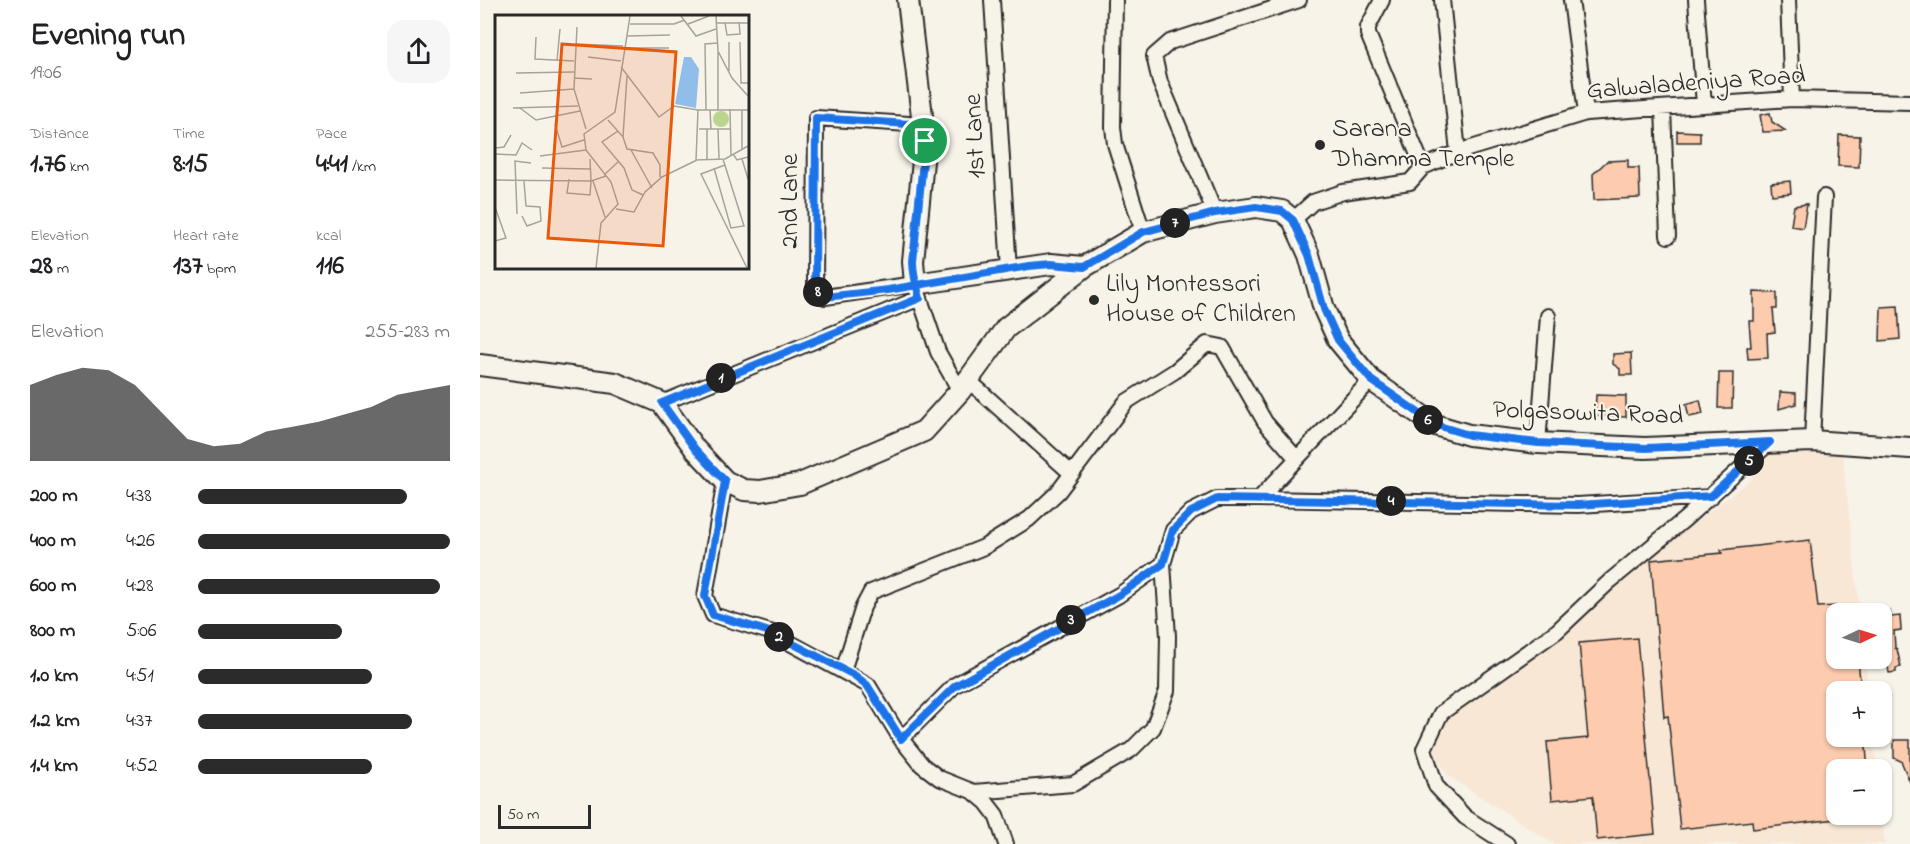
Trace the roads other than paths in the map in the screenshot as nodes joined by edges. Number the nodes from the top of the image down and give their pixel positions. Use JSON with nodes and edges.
{"nodes":[{"id":1,"x":908,"y":0,"type":"edge"},
{"id":2,"x":992,"y":0,"type":"edge"},
{"id":3,"x":1115,"y":0,"type":"edge"},
{"id":4,"x":1299,"y":0,"type":"edge"},
{"id":5,"x":1382,"y":0,"type":"edge"},
{"id":6,"x":1442,"y":0,"type":"edge"},
{"id":7,"x":1571,"y":0,"type":"edge"},
{"id":8,"x":1696,"y":0,"type":"edge"},
{"id":9,"x":1788,"y":0,"type":"edge"},
{"id":10,"x":1792,"y":99,"type":"junction"},
{"id":11,"x":1910,"y":102,"type":"edge"},
{"id":12,"x":1704,"y":105,"type":"junction"},
{"id":13,"x":1663,"y":108,"type":"junction"},
{"id":14,"x":1586,"y":113,"type":"junction"},
{"id":15,"x":924,"y":125,"type":"junction"},
{"id":16,"x":1458,"y":152,"type":"junction"},
{"id":17,"x":1423,"y":167,"type":"junction"},
{"id":18,"x":1824,"y":197,"type":"dead end"},
{"id":19,"x":1215,"y":213,"type":"junction"},
{"id":20,"x":1293,"y":220,"type":"junction"},
{"id":21,"x":1143,"y":232,"type":"junction"},
{"id":22,"x":1668,"y":236,"type":"dead end"},
{"id":23,"x":1084,"y":267,"type":"junction"},
{"id":24,"x":1009,"y":270,"type":"junction"},
{"id":25,"x":918,"y":291,"type":"junction"},
{"id":26,"x":1548,"y":315,"type":"dead end"},
{"id":27,"x":480,"y":365,"type":"edge"},
{"id":28,"x":1371,"y":380,"type":"junction"},
{"id":29,"x":964,"y":386,"type":"junction"},
{"id":30,"x":662,"y":403,"type":"junction"},
{"id":31,"x":1812,"y":441,"type":"junction"},
{"id":32,"x":1770,"y":442,"type":"junction"},
{"id":33,"x":1538,"y":443,"type":"junction"},
{"id":34,"x":1910,"y":448,"type":"edge"},
{"id":35,"x":1297,"y":459,"type":"junction"},
{"id":36,"x":1071,"y":473,"type":"junction"},
{"id":37,"x":725,"y":481,"type":"junction"},
{"id":38,"x":1711,"y":496,"type":"junction"},
{"id":39,"x":1259,"y":499,"type":"junction"},
{"id":40,"x":1163,"y":564,"type":"junction"},
{"id":41,"x":843,"y":671,"type":"junction"},
{"id":42,"x":901,"y":739,"type":"junction"},
{"id":43,"x":974,"y":792,"type":"junction"},
{"id":44,"x":1006,"y":844,"type":"edge"},
{"id":45,"x":1507,"y":844,"type":"edge"}],
"edges":[{"from":1,"to":15,"type":"street"},
{"from":2,"to":24,"type":"street","name":"1st Lane"},
{"from":3,"to":21,"type":"street"},
{"from":4,"to":19,"type":"street"},
{"from":5,"to":17,"type":"street"},
{"from":6,"to":16,"type":"street"},
{"from":7,"to":14,"type":"street"},
{"from":8,"to":12,"type":"street"},
{"from":9,"to":10,"type":"street"},
{"from":10,"to":11,"type":"street","name":"Galwaladeniya Road"},
{"from":10,"to":12,"type":"street","name":"Galwaladeniya Road"},
{"from":12,"to":13,"type":"street","name":"Galwaladeniya Road"},
{"from":13,"to":14,"type":"street","name":"Galwaladeniya Road"},
{"from":13,"to":22,"type":"street"},
{"from":14,"to":16,"type":"street","name":"Galwaladeniya Road"},
{"from":15,"to":25,"type":"street"},
{"from":15,"to":25,"type":"street","name":"2nd Lane"},
{"from":16,"to":17,"type":"street","name":"Galwaladeniya Road"},
{"from":17,"to":20,"type":"street","name":"Galwaladeniya Road"},
{"from":18,"to":31,"type":"street"},
{"from":19,"to":20,"type":"street"},
{"from":19,"to":21,"type":"street"},
{"from":20,"to":28,"type":"street","name":"Polgasowita Road"},
{"from":21,"to":23,"type":"street"},
{"from":23,"to":24,"type":"street"},
{"from":23,"to":29,"type":"street"},
{"from":24,"to":25,"type":"street"},
{"from":25,"to":29,"type":"street"},
{"from":25,"to":30,"type":"street"},
{"from":26,"to":33,"type":"street"},
{"from":27,"to":30,"type":"street"},
{"from":28,"to":33,"type":"street","name":"Polgasowita Road"},
{"from":28,"to":35,"type":"street"},
{"from":29,"to":36,"type":"street"},
{"from":29,"to":37,"type":"street"},
{"from":30,"to":37,"type":"street"},
{"from":31,"to":32,"type":"street","name":"Polgasowita Road"},
{"from":31,"to":34,"type":"street","name":"Polgasowita Road"},
{"from":32,"to":33,"type":"street","name":"Polgasowita Road"},
{"from":32,"to":38,"type":"street"},
{"from":35,"to":36,"type":"street"},
{"from":35,"to":39,"type":"street"},
{"from":36,"to":41,"type":"street"},
{"from":37,"to":41,"type":"street"},
{"from":38,"to":39,"type":"street"},
{"from":38,"to":45,"type":"street"},
{"from":39,"to":40,"type":"street"},
{"from":40,"to":42,"type":"street"},
{"from":40,"to":43,"type":"street"},
{"from":41,"to":42,"type":"street"},
{"from":42,"to":43,"type":"street"},
{"from":43,"to":44,"type":"street"}]}
